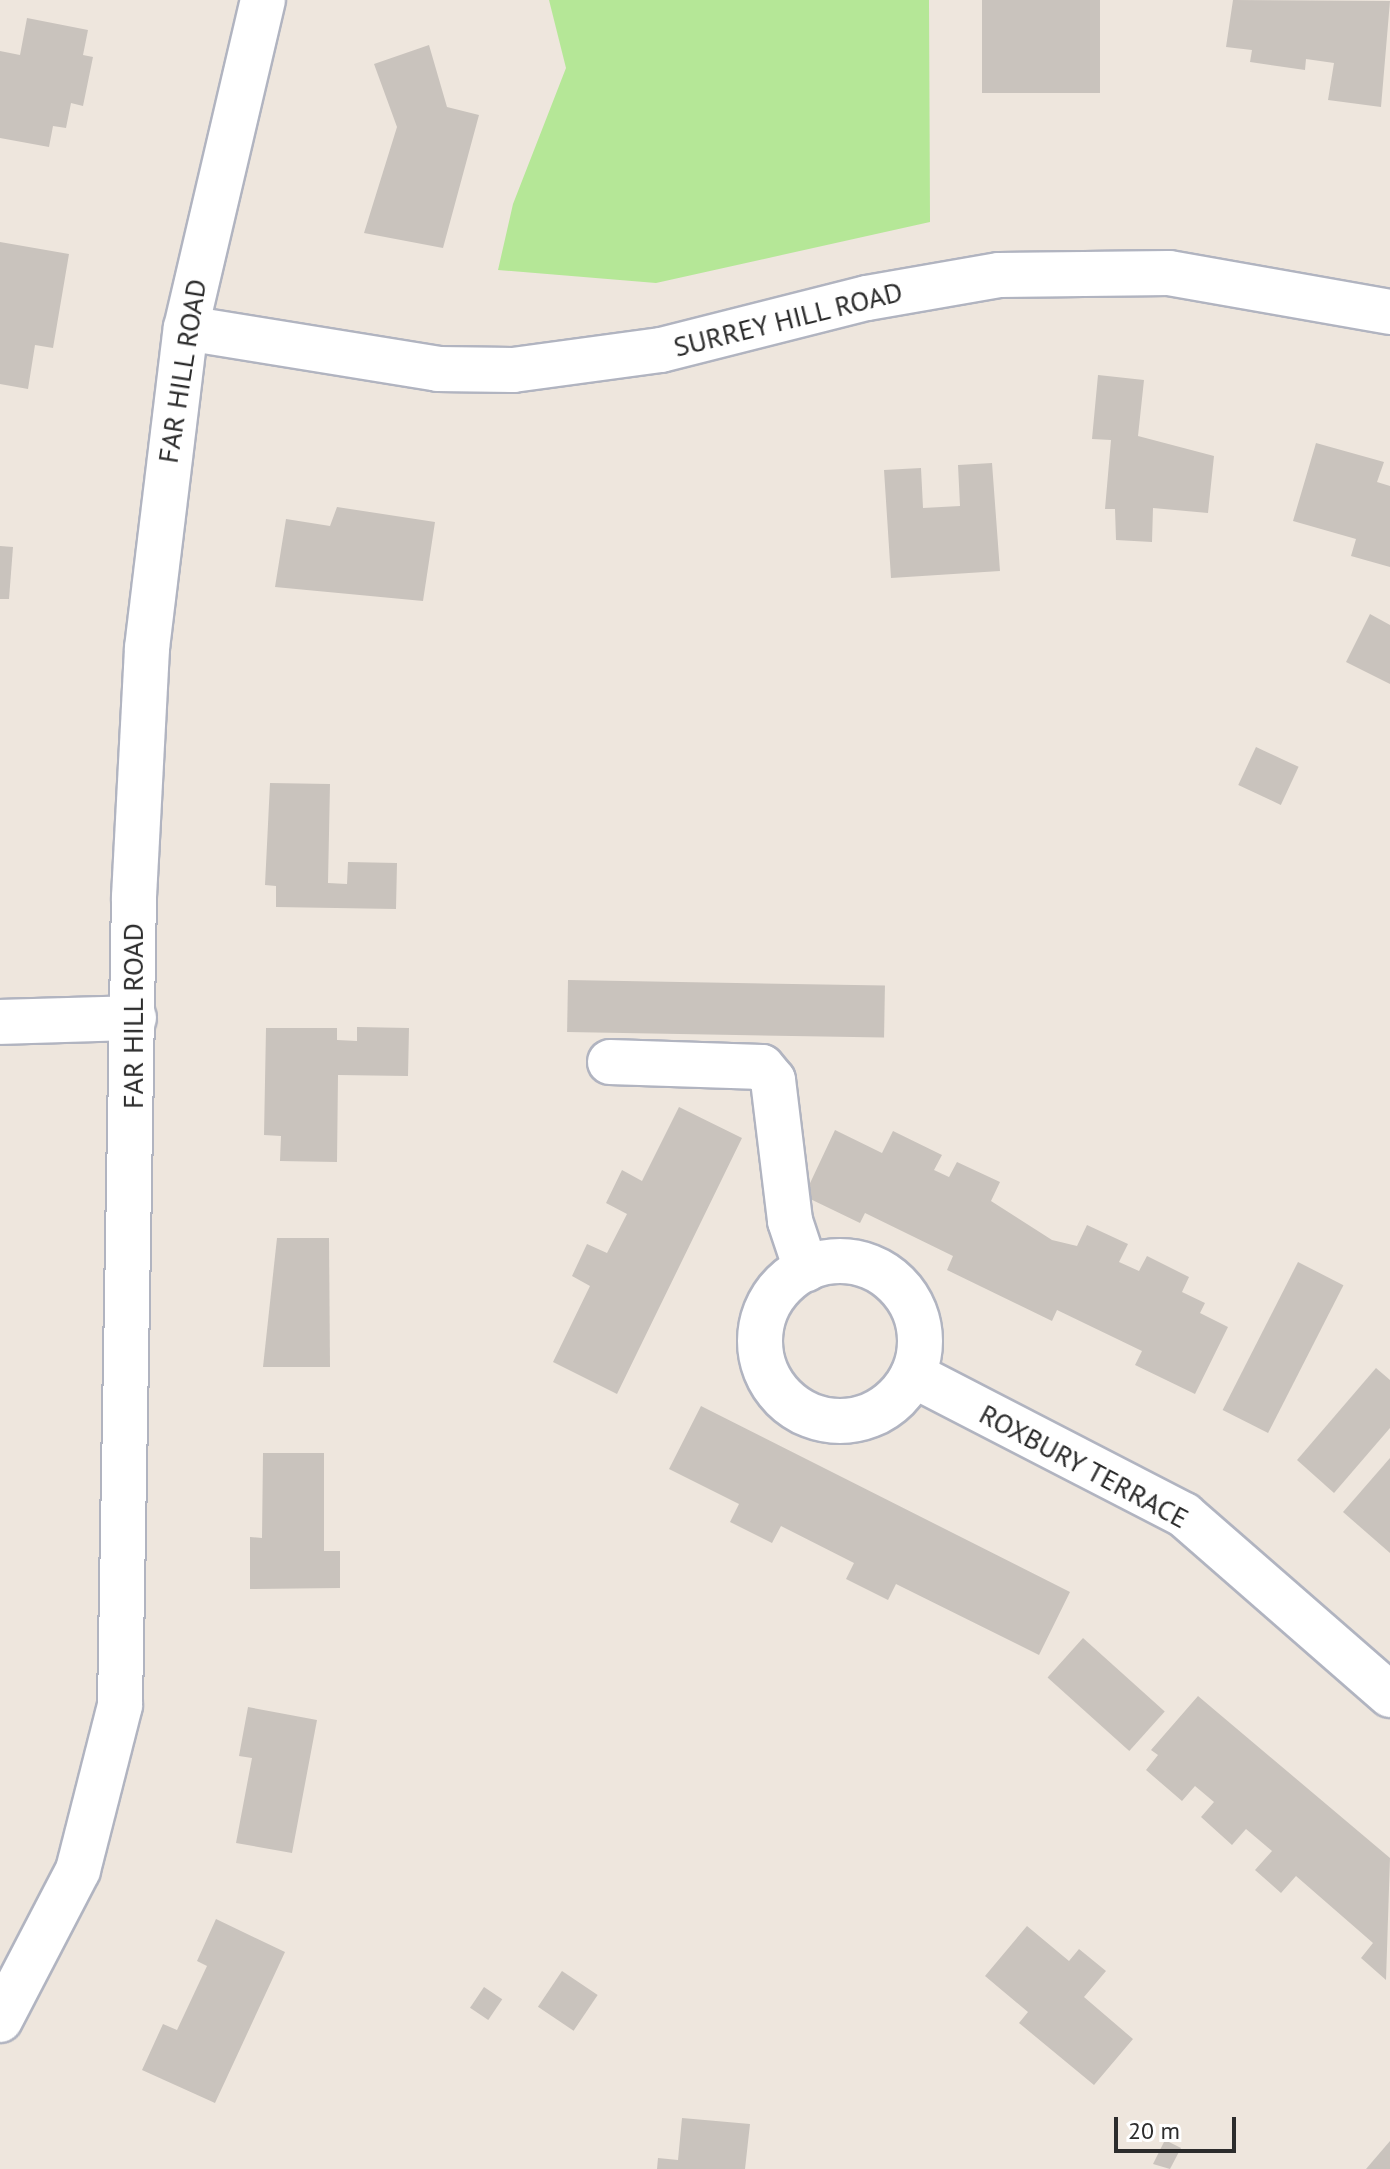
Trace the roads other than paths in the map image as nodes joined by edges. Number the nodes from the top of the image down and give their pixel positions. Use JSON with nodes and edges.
{"nodes":[{"id":1,"x":263,"y":0,"type":"edge"},
{"id":2,"x":1390,"y":312,"type":"edge"},
{"id":3,"x":186,"y":328,"type":"junction"},
{"id":4,"x":134,"y":1018,"type":"junction"},
{"id":5,"x":0,"y":1022,"type":"edge"},
{"id":6,"x":610,"y":1062,"type":"dead end"},
{"id":7,"x":806,"y":1269,"type":"junction"},
{"id":8,"x":913,"y":1375,"type":"junction"},
{"id":9,"x":1390,"y":1695,"type":"edge"},
{"id":10,"x":0,"y":2020,"type":"edge"}],
"edges":[{"from":1,"to":3,"type":"street","name":"FAR HILL ROAD"},
{"from":2,"to":3,"type":"street","name":"SURREY HILL ROAD"},
{"from":3,"to":4,"type":"street","name":"FAR HILL ROAD"},
{"from":4,"to":5,"type":"street"},
{"from":4,"to":10,"type":"street","name":"FAR HILL ROAD"},
{"from":6,"to":7,"type":"street"},
{"from":7,"to":8,"type":"street"},
{"from":7,"to":8,"type":"street"},
{"from":8,"to":9,"type":"street","name":"ROXBURY TERRACE"}]}
